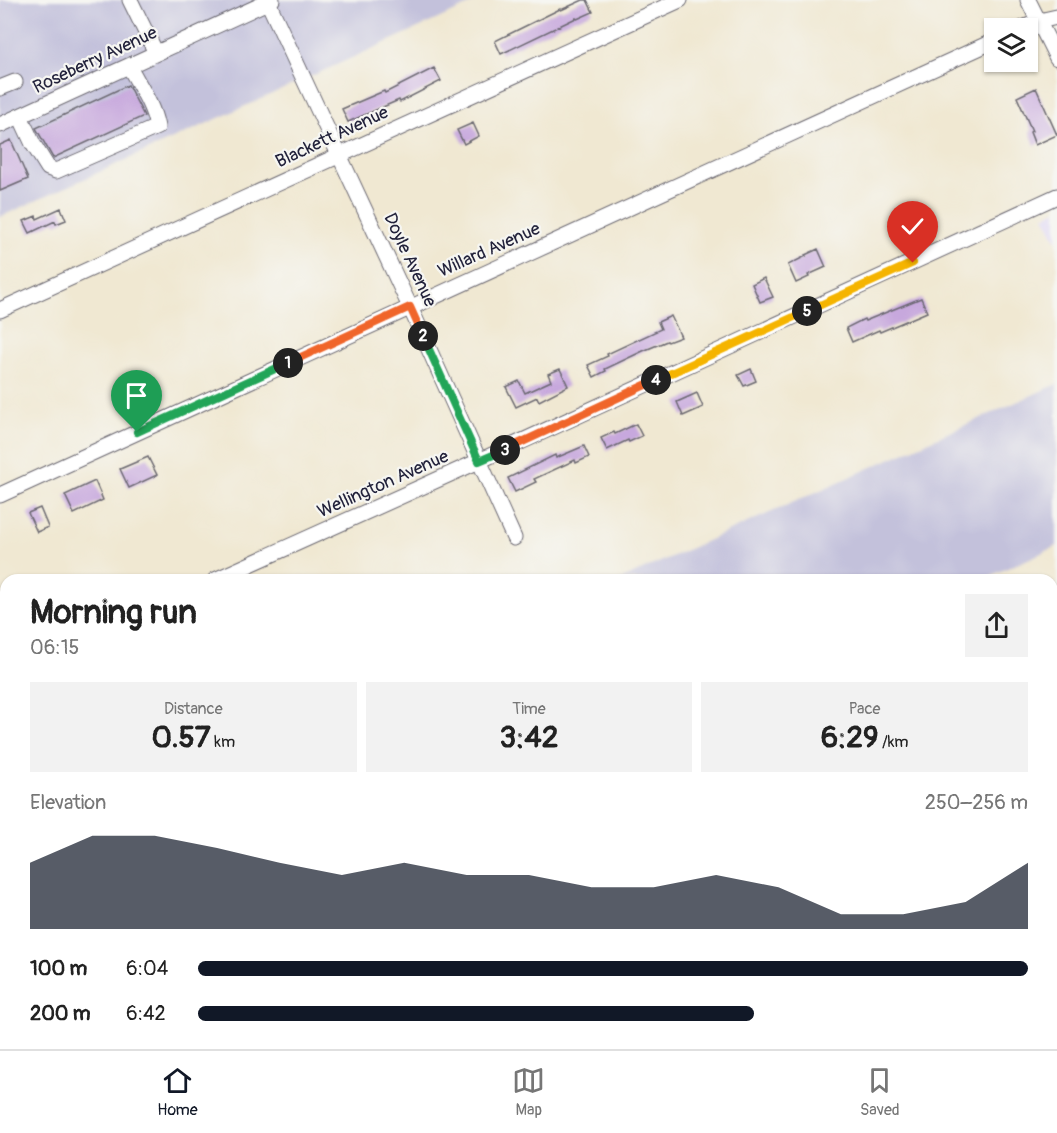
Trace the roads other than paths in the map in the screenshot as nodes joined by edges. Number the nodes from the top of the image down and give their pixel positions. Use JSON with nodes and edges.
{"nodes":[{"id":1,"x":130,"y":0,"type":"edge"},
{"id":2,"x":680,"y":0,"type":"edge"},
{"id":3,"x":1028,"y":0,"type":"edge"},
{"id":4,"x":269,"y":1,"type":"edge"},
{"id":5,"x":1057,"y":17,"type":"edge"},
{"id":6,"x":1039,"y":21,"type":"junction"},
{"id":7,"x":984,"y":46,"type":"edge"},
{"id":8,"x":156,"y":53,"type":"junction"},
{"id":9,"x":1057,"y":58,"type":"edge"},
{"id":10,"x":129,"y":66,"type":"junction"},
{"id":11,"x":15,"y":82,"type":"dead end"},
{"id":12,"x":0,"y":88,"type":"edge"},
{"id":13,"x":20,"y":116,"type":"junction"},
{"id":14,"x":0,"y":125,"type":"edge"},
{"id":15,"x":340,"y":156,"type":"junction"},
{"id":16,"x":1057,"y":196,"type":"edge"},
{"id":17,"x":410,"y":307,"type":"junction"},
{"id":18,"x":0,"y":310,"type":"edge"},
{"id":19,"x":479,"y":461,"type":"junction"},
{"id":20,"x":0,"y":495,"type":"edge"},
{"id":21,"x":514,"y":538,"type":"dead end"},
{"id":22,"x":228,"y":574,"type":"edge"}],
"edges":[{"from":1,"to":8,"type":"street"},
{"from":2,"to":15,"type":"street","name":"Blackett Avenue"},
{"from":3,"to":6,"type":"street"},
{"from":4,"to":8,"type":"street","name":"Roseberry Avenue"},
{"from":4,"to":15,"type":"street","name":"Doyle Avenue"},
{"from":5,"to":6,"type":"street"},
{"from":6,"to":9,"type":"street"},
{"from":7,"to":17,"type":"street","name":"Willard Avenue"},
{"from":8,"to":10,"type":"street","name":"Roseberry Avenue"},
{"from":10,"to":13,"type":"street","name":"Roseberry Avenue"},
{"from":10,"to":13,"type":"street"},
{"from":11,"to":12,"type":"street"},
{"from":13,"to":14,"type":"street","name":"Roseberry Avenue"},
{"from":15,"to":17,"type":"street","name":"Doyle Avenue"},
{"from":15,"to":18,"type":"street","name":"Blackett Avenue"},
{"from":16,"to":19,"type":"street","name":"Wellington Avenue"},
{"from":17,"to":19,"type":"street","name":"Doyle Avenue"},
{"from":17,"to":20,"type":"street","name":"Willard Avenue"},
{"from":19,"to":21,"type":"street","name":"Doyle Avenue"},
{"from":19,"to":22,"type":"street","name":"Wellington Avenue"}]}
